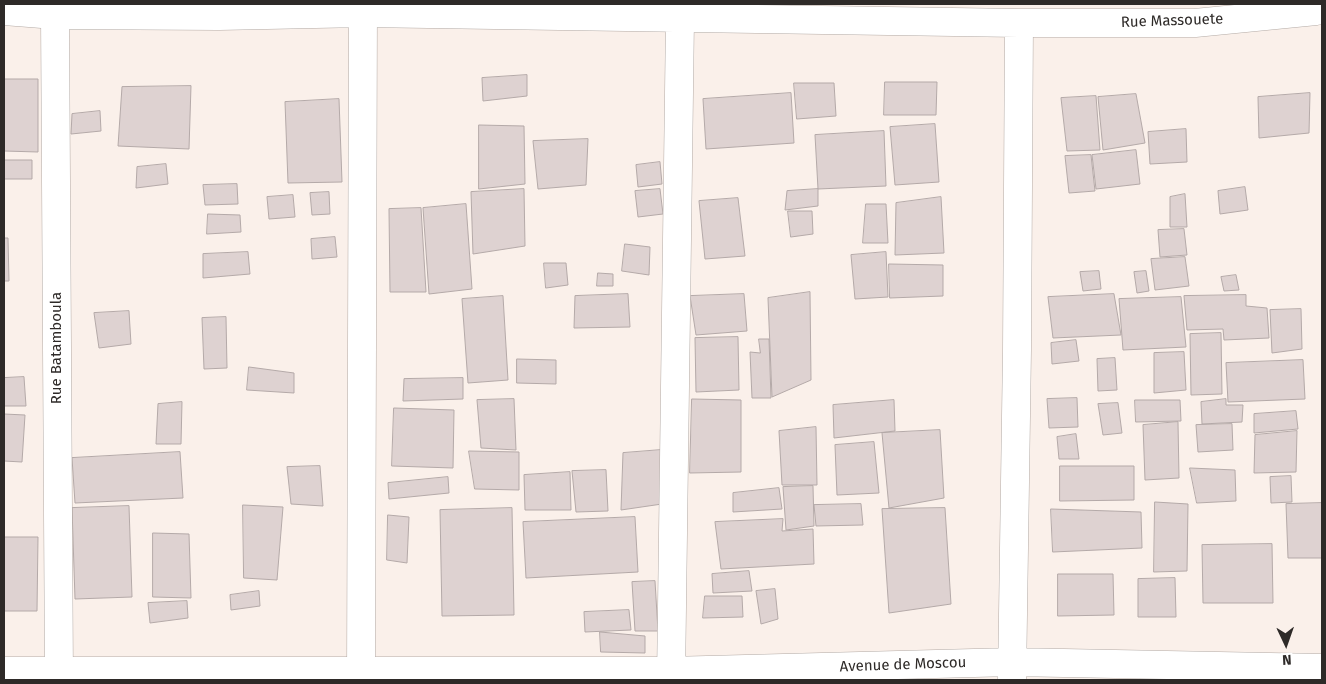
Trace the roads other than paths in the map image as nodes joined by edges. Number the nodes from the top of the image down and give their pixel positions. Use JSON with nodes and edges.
{"nodes":[{"id":1,"x":363,"y":8,"type":"edge"},
{"id":2,"x":1317,"y":9,"type":"edge"},
{"id":3,"x":4,"y":11,"type":"edge"},
{"id":4,"x":55,"y":15,"type":"junction"},
{"id":5,"x":680,"y":18,"type":"junction"},
{"id":6,"x":1019,"y":23,"type":"junction"},
{"id":7,"x":1322,"y":668,"type":"edge"},
{"id":8,"x":4,"y":671,"type":"edge"},
{"id":9,"x":1012,"y":671,"type":"edge"},
{"id":10,"x":59,"y":676,"type":"edge"},
{"id":11,"x":361,"y":676,"type":"edge"},
{"id":12,"x":670,"y":676,"type":"edge"}],
"edges":[{"from":1,"to":4,"type":"street","name":"Rue Massouete"},
{"from":1,"to":5,"type":"street","name":"Rue Massouete"},
{"from":1,"to":11,"type":"street"},
{"from":2,"to":6,"type":"street","name":"Rue Massouete"},
{"from":3,"to":4,"type":"street","name":"Rue Massouete"},
{"from":4,"to":10,"type":"street","name":"Rue Batamboula"},
{"from":5,"to":6,"type":"street","name":"Rue Massouete"},
{"from":5,"to":12,"type":"street"},
{"from":6,"to":9,"type":"street"},
{"from":7,"to":9,"type":"street","name":"Avenue de Moscou"},
{"from":8,"to":10,"type":"street","name":"Avenue de Moscou"},
{"from":9,"to":12,"type":"street","name":"Avenue de Moscou"},
{"from":10,"to":11,"type":"street","name":"Avenue de Moscou"},
{"from":11,"to":12,"type":"street","name":"Avenue de Moscou"}]}
